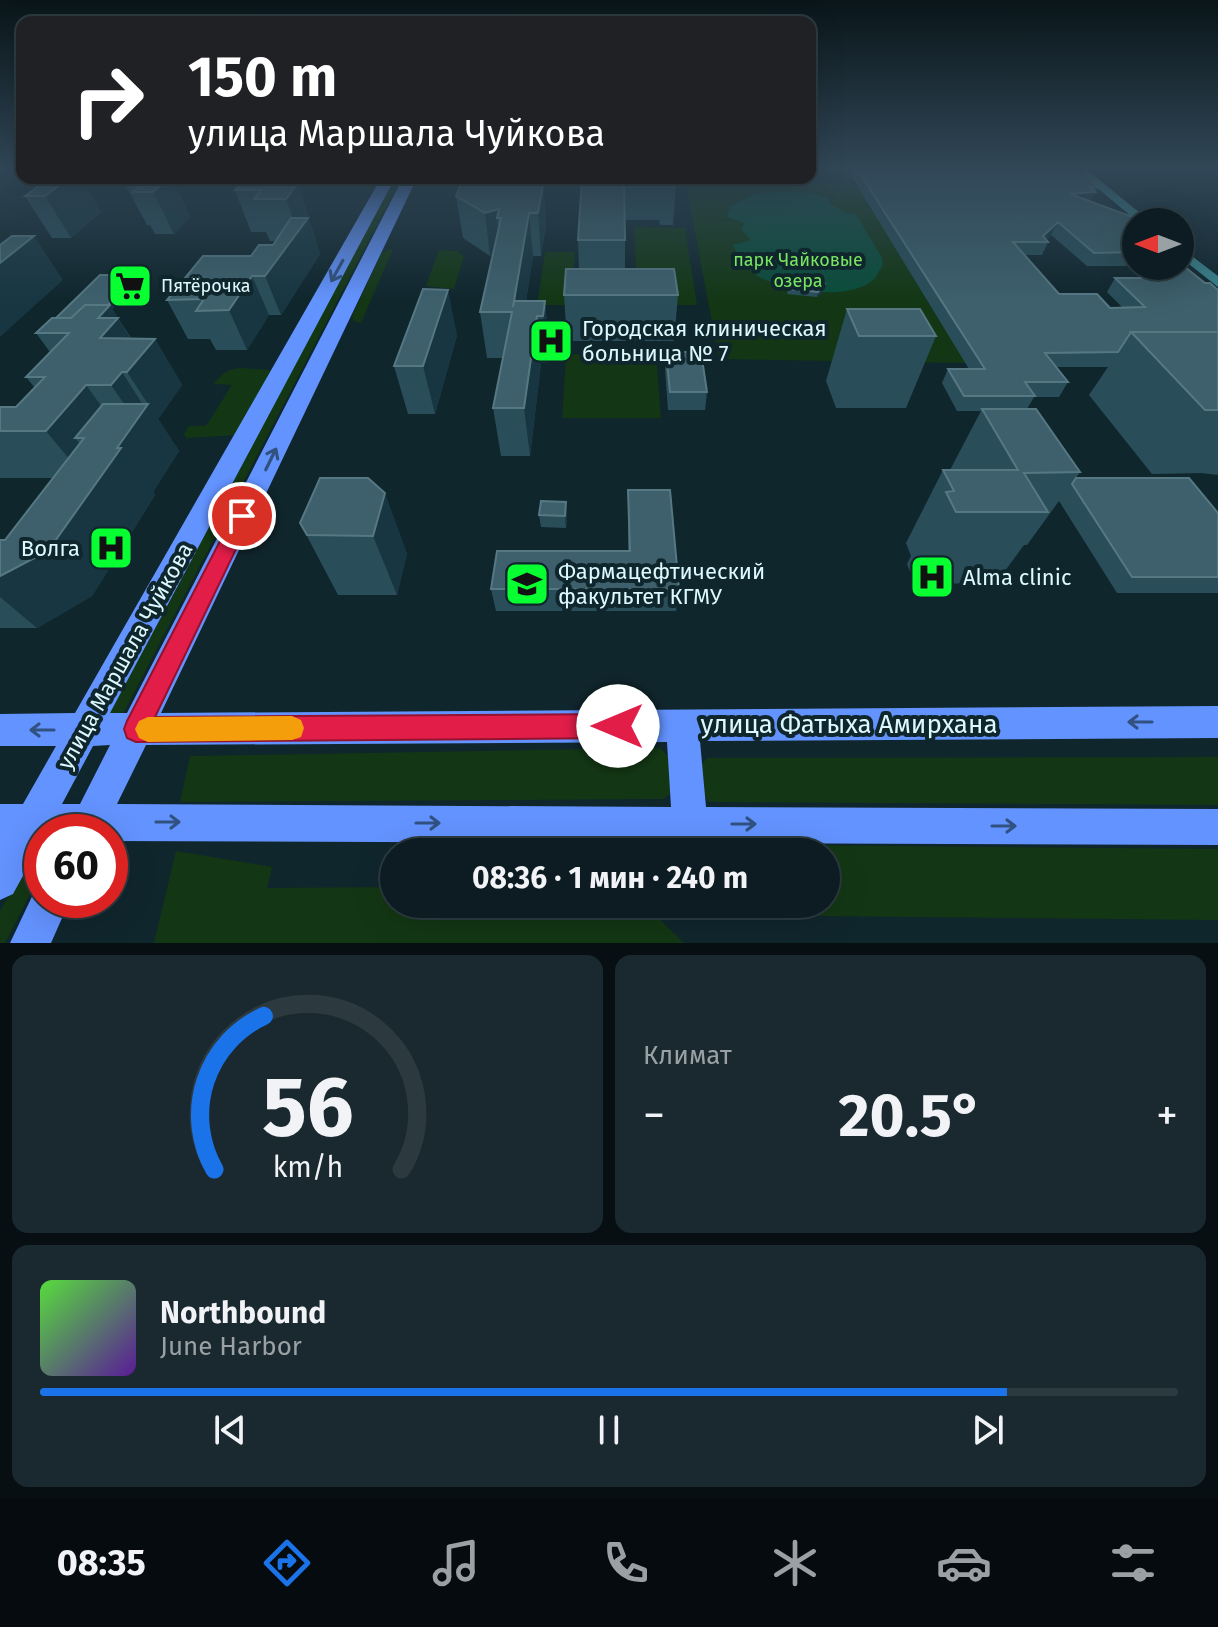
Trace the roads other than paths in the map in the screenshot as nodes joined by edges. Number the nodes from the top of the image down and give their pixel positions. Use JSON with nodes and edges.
{"nodes":[{"id":1,"x":369,"y":213,"type":"edge"},
{"id":2,"x":393,"y":213,"type":"edge"},
{"id":3,"x":1194,"y":263,"type":"edge"},
{"id":4,"x":1218,"y":283,"type":"edge"},
{"id":5,"x":1218,"y":722,"type":"edge"},
{"id":6,"x":682,"y":726,"type":"junction"},
{"id":7,"x":84,"y":729,"type":"junction"},
{"id":8,"x":136,"y":729,"type":"junction"},
{"id":9,"x":0,"y":730,"type":"edge"},
{"id":10,"x":94,"y":814,"type":"edge"},
{"id":11,"x":16,"y":822,"type":"edge"},
{"id":12,"x":690,"y":824,"type":"junction"},
{"id":13,"x":128,"y":827,"type":"edge"},
{"id":14,"x":1218,"y":827,"type":"edge"},
{"id":15,"x":0,"y":881,"type":"edge"},
{"id":16,"x":42,"y":918,"type":"edge"},
{"id":17,"x":30,"y":943,"type":"edge"}],
"edges":[{"from":1,"to":7,"type":"main road","name":"улица Маршала Чуйкова","one_way":true},
{"from":8,"to":2,"type":"main road","name":"улица Маршала Чуйкова","one_way":true},
{"from":3,"to":4,"type":"street"},
{"from":5,"to":6,"type":"main road","name":"улица Фатыха Амирхана","one_way":true},
{"from":6,"to":8,"type":"main road","name":"улица Фатыха Амирхана"},
{"from":6,"to":12,"type":"main road"},
{"from":7,"to":8,"type":"main road","name":"улица Фатыха Амирхана"},
{"from":7,"to":9,"type":"main road","name":"улица Фатыха Амирхана","one_way":true},
{"from":7,"to":11,"type":"main road","name":"улица Маршала Чуйкова"},
{"from":8,"to":10,"type":"main road","name":"улица Маршала Чуйкова"},
{"from":11,"to":15,"type":"main road","name":"улица Маршала Чуйкова"},
{"from":13,"to":12,"type":"main road","one_way":true},
{"from":12,"to":14,"type":"main road","one_way":true},
{"from":16,"to":17,"type":"main road"}]}
